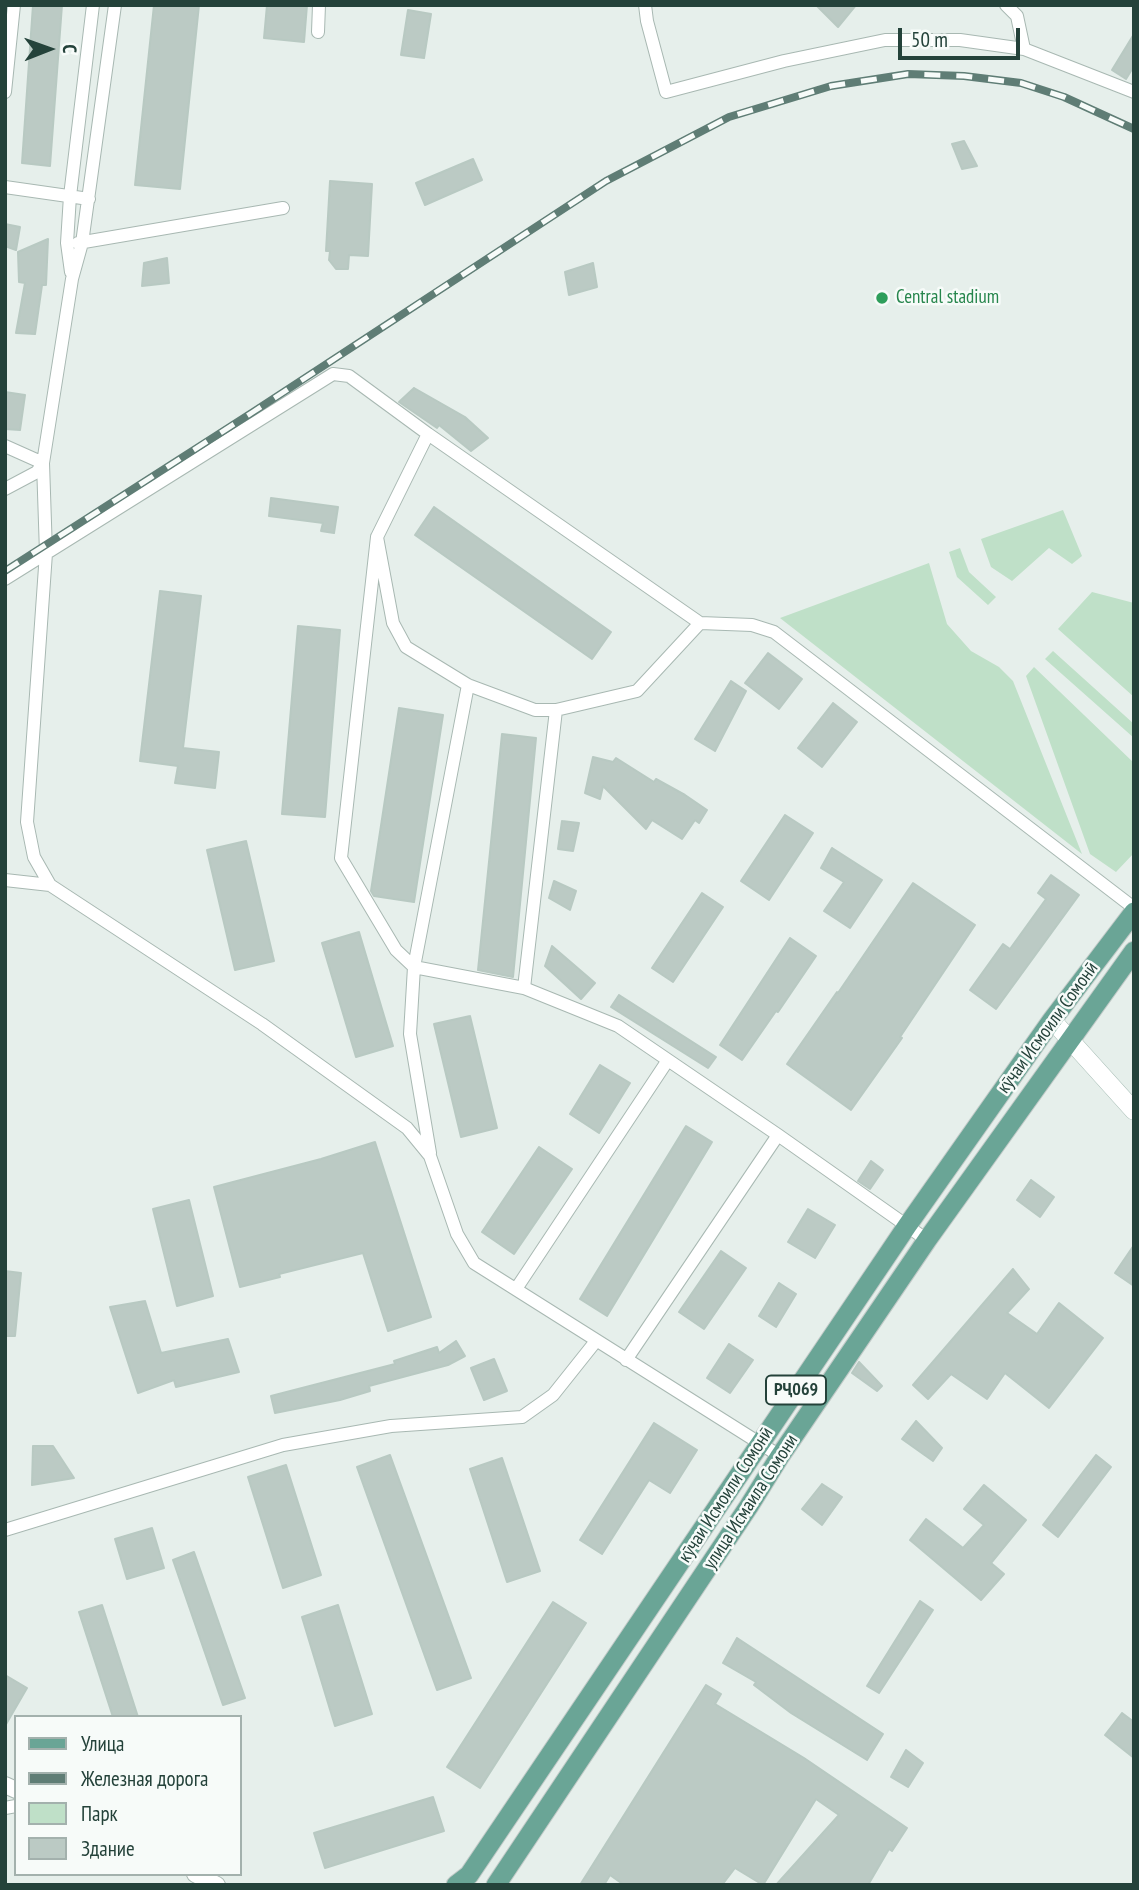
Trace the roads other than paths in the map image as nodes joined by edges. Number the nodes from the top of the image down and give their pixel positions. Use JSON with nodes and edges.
{"nodes":[{"id":1,"x":13,"y":5,"type":"edge"},
{"id":2,"x":93,"y":5,"type":"edge"},
{"id":3,"x":115,"y":5,"type":"edge"},
{"id":4,"x":319,"y":5,"type":"edge"},
{"id":5,"x":645,"y":5,"type":"edge"},
{"id":6,"x":1006,"y":5,"type":"edge"},
{"id":7,"x":318,"y":32,"type":"dead end"},
{"id":8,"x":1024,"y":50,"type":"junction"},
{"id":9,"x":5,"y":92,"type":"edge"},
{"id":10,"x":1134,"y":92,"type":"edge"},
{"id":11,"x":5,"y":187,"type":"edge"},
{"id":12,"x":70,"y":196,"type":"junction"},
{"id":13,"x":89,"y":199,"type":"junction"},
{"id":14,"x":283,"y":208,"type":"dead end"},
{"id":15,"x":67,"y":243,"type":"junction"},
{"id":16,"x":82,"y":243,"type":"junction"},
{"id":17,"x":72,"y":279,"type":"junction"},
{"id":18,"x":428,"y":434,"type":"junction"},
{"id":19,"x":5,"y":446,"type":"edge"},
{"id":20,"x":43,"y":463,"type":"junction"},
{"id":21,"x":5,"y":489,"type":"edge"},
{"id":22,"x":377,"y":537,"type":"junction"},
{"id":23,"x":46,"y":553,"type":"junction"},
{"id":24,"x":5,"y":579,"type":"edge"},
{"id":25,"x":700,"y":623,"type":"junction"},
{"id":26,"x":468,"y":685,"type":"junction"},
{"id":27,"x":556,"y":710,"type":"junction"},
{"id":28,"x":5,"y":880,"type":"edge"},
{"id":29,"x":50,"y":885,"type":"junction"},
{"id":30,"x":1134,"y":910,"type":"edge"},
{"id":31,"x":1134,"y":951,"type":"edge"},
{"id":32,"x":414,"y":967,"type":"junction"},
{"id":33,"x":524,"y":988,"type":"junction"},
{"id":34,"x":1052,"y":1020,"type":"junction"},
{"id":35,"x":1071,"y":1041,"type":"junction"},
{"id":36,"x":668,"y":1060,"type":"junction"},
{"id":37,"x":1134,"y":1111,"type":"edge"},
{"id":38,"x":778,"y":1135,"type":"junction"},
{"id":39,"x":430,"y":1156,"type":"junction"},
{"id":40,"x":907,"y":1226,"type":"junction"},
{"id":41,"x":927,"y":1240,"type":"junction"},
{"id":42,"x":516,"y":1289,"type":"junction"},
{"id":43,"x":596,"y":1341,"type":"junction"},
{"id":44,"x":626,"y":1360,"type":"junction"},
{"id":45,"x":760,"y":1442,"type":"junction"},
{"id":46,"x":780,"y":1456,"type":"junction"},
{"id":47,"x":5,"y":1530,"type":"edge"},
{"id":48,"x":199,"y":1876,"type":"edge"},
{"id":49,"x":463,"y":1880,"type":"edge"},
{"id":50,"x":218,"y":1885,"type":"edge"},
{"id":51,"x":496,"y":1885,"type":"edge"}],
"edges":[{"from":1,"to":9,"type":"street"},
{"from":2,"to":12,"type":"street"},
{"from":3,"to":13,"type":"street"},
{"from":4,"to":7,"type":"street"},
{"from":5,"to":8,"type":"street"},
{"from":6,"to":8,"type":"street"},
{"from":8,"to":10,"type":"street"},
{"from":11,"to":12,"type":"street"},
{"from":12,"to":13,"type":"street"},
{"from":12,"to":15,"type":"street"},
{"from":13,"to":16,"type":"street"},
{"from":14,"to":16,"type":"street"},
{"from":15,"to":16,"type":"street"},
{"from":15,"to":17,"type":"street"},
{"from":16,"to":17,"type":"street"},
{"from":17,"to":20,"type":"street"},
{"from":18,"to":22,"type":"street"},
{"from":18,"to":23,"type":"street"},
{"from":18,"to":25,"type":"street"},
{"from":19,"to":20,"type":"street"},
{"from":20,"to":21,"type":"street"},
{"from":20,"to":23,"type":"street"},
{"from":22,"to":26,"type":"street"},
{"from":22,"to":32,"type":"street"},
{"from":23,"to":24,"type":"street"},
{"from":23,"to":29,"type":"street"},
{"from":25,"to":27,"type":"street"},
{"from":25,"to":30,"type":"street"},
{"from":26,"to":27,"type":"street"},
{"from":26,"to":32,"type":"street"},
{"from":27,"to":33,"type":"street"},
{"from":28,"to":29,"type":"street"},
{"from":29,"to":39,"type":"street"},
{"from":30,"to":34,"type":"main road","name":"кӯчаи Исмоили Сомонӣ","number":"РҶ069"},
{"from":31,"to":35,"type":"main road","name":"улица Исмаила Сомони","number":"РҶ069"},
{"from":32,"to":33,"type":"street"},
{"from":32,"to":39,"type":"street"},
{"from":33,"to":36,"type":"street"},
{"from":34,"to":35,"type":"main road"},
{"from":34,"to":40,"type":"main road","name":"кӯчаи Исмоили Сомонӣ","number":"РҶ069"},
{"from":35,"to":37,"type":"main road"},
{"from":35,"to":41,"type":"main road","name":"улица Исмаила Сомони","number":"РҶ069"},
{"from":36,"to":38,"type":"street"},
{"from":36,"to":42,"type":"street"},
{"from":38,"to":40,"type":"street"},
{"from":38,"to":44,"type":"street"},
{"from":39,"to":42,"type":"street"},
{"from":40,"to":41,"type":"street"},
{"from":40,"to":45,"type":"main road","name":"кӯчаи Исмоили Сомонӣ","number":"РҶ069"},
{"from":41,"to":46,"type":"main road","name":"улица Исмаила Сомони","number":"РҶ069"},
{"from":42,"to":43,"type":"street"},
{"from":43,"to":44,"type":"street"},
{"from":43,"to":47,"type":"street"},
{"from":44,"to":45,"type":"street"},
{"from":45,"to":46,"type":"street"},
{"from":45,"to":49,"type":"main road","name":"кӯчаи Исмоили Сомонӣ","number":"РҶ069"},
{"from":46,"to":51,"type":"main road","name":"улица Исмаила Сомони","number":"РҶ069"},
{"from":48,"to":50,"type":"street"}]}
